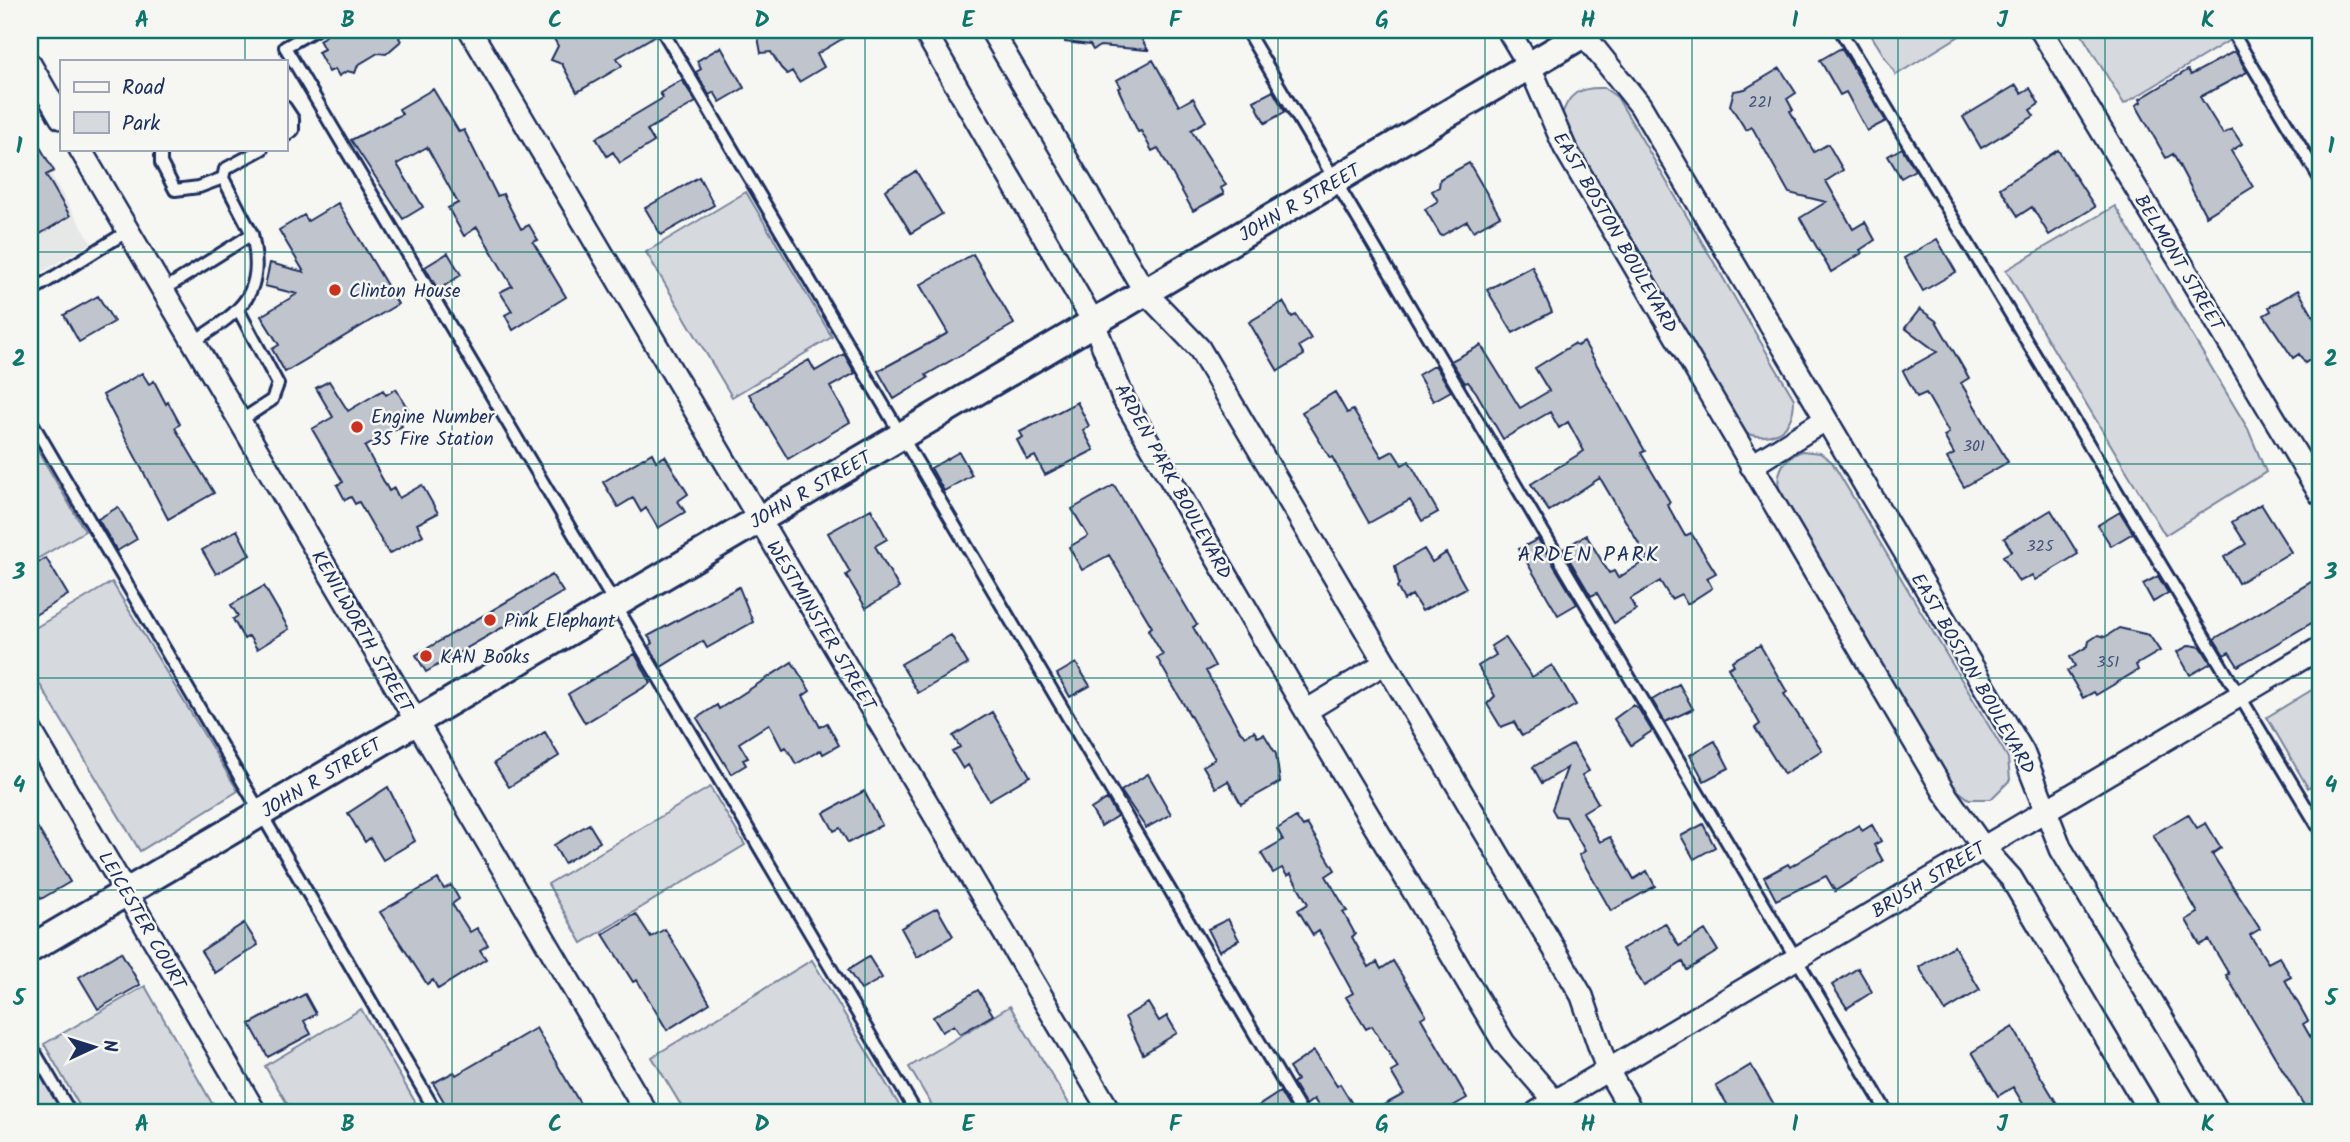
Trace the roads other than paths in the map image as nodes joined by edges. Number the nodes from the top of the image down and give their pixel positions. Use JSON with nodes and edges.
{"nodes":[{"id":1,"x":315,"y":30,"type":"edge"},
{"id":2,"x":470,"y":30,"type":"edge"},
{"id":3,"x":662,"y":30,"type":"edge"},
{"id":4,"x":924,"y":30,"type":"edge"},
{"id":5,"x":990,"y":30,"type":"edge"},
{"id":6,"x":1246,"y":30,"type":"edge"},
{"id":7,"x":1508,"y":30,"type":"edge"},
{"id":8,"x":1840,"y":30,"type":"edge"},
{"id":9,"x":2041,"y":30,"type":"edge"},
{"id":10,"x":2231,"y":30,"type":"edge"},
{"id":11,"x":1584,"y":31,"type":"edge"},
{"id":12,"x":30,"y":64,"type":"edge"},
{"id":13,"x":1530,"y":67,"type":"junction"},
{"id":14,"x":287,"y":110,"type":"edge"},
{"id":15,"x":60,"y":116,"type":"edge"},
{"id":16,"x":287,"y":134,"type":"edge"},
{"id":17,"x":80,"y":150,"type":"edge"},
{"id":18,"x":161,"y":150,"type":"edge"},
{"id":19,"x":260,"y":150,"type":"edge"},
{"id":20,"x":223,"y":178,"type":"junction"},
{"id":21,"x":2320,"y":179,"type":"edge"},
{"id":22,"x":1336,"y":181,"type":"junction"},
{"id":23,"x":128,"y":230,"type":"junction"},
{"id":24,"x":252,"y":234,"type":"junction"},
{"id":25,"x":163,"y":290,"type":"junction"},
{"id":26,"x":30,"y":292,"type":"edge"},
{"id":27,"x":1145,"y":292,"type":"junction"},
{"id":28,"x":239,"y":312,"type":"junction"},
{"id":29,"x":1094,"y":323,"type":"junction"},
{"id":30,"x":193,"y":342,"type":"junction"},
{"id":31,"x":30,"y":419,"type":"edge"},
{"id":32,"x":1825,"y":420,"type":"junction"},
{"id":33,"x":240,"y":421,"type":"junction"},
{"id":34,"x":900,"y":436,"type":"junction"},
{"id":35,"x":1751,"y":466,"type":"junction"},
{"id":36,"x":2320,"y":495,"type":"edge"},
{"id":37,"x":759,"y":518,"type":"junction"},
{"id":38,"x":614,"y":604,"type":"junction"},
{"id":39,"x":2320,"y":648,"type":"edge"},
{"id":40,"x":1385,"y":663,"type":"junction"},
{"id":41,"x":2240,"y":696,"type":"junction"},
{"id":42,"x":1306,"y":711,"type":"junction"},
{"id":43,"x":416,"y":721,"type":"junction"},
{"id":44,"x":30,"y":729,"type":"edge"},
{"id":45,"x":2048,"y":809,"type":"junction"},
{"id":46,"x":261,"y":813,"type":"junction"},
{"id":47,"x":2320,"y":830,"type":"edge"},
{"id":48,"x":1983,"y":847,"type":"junction"},
{"id":49,"x":127,"y":893,"type":"junction"},
{"id":50,"x":30,"y":949,"type":"edge"},
{"id":51,"x":1796,"y":958,"type":"junction"},
{"id":52,"x":30,"y":1044,"type":"edge"},
{"id":53,"x":1607,"y":1069,"type":"junction"},
{"id":54,"x":1560,"y":1107,"type":"edge"},
{"id":55,"x":70,"y":1112,"type":"edge"},
{"id":56,"x":255,"y":1112,"type":"edge"},
{"id":57,"x":436,"y":1112,"type":"edge"},
{"id":58,"x":646,"y":1112,"type":"edge"},
{"id":59,"x":916,"y":1112,"type":"edge"},
{"id":60,"x":1110,"y":1112,"type":"edge"},
{"id":61,"x":1301,"y":1112,"type":"edge"},
{"id":62,"x":1537,"y":1112,"type":"edge"},
{"id":63,"x":1632,"y":1112,"type":"edge"},
{"id":64,"x":1887,"y":1112,"type":"edge"},
{"id":65,"x":2150,"y":1112,"type":"edge"},
{"id":66,"x":2218,"y":1112,"type":"edge"}],
"edges":[{"from":1,"to":38,"type":"lane"},
{"from":2,"to":37,"type":"street","name":"WESTMINSTER STREET"},
{"from":3,"to":34,"type":"lane"},
{"from":4,"to":29,"type":"street","name":"ARDEN PARK BOULEVARD"},
{"from":5,"to":27,"type":"street"},
{"from":6,"to":22,"type":"lane"},
{"from":7,"to":13,"type":"street","name":"EAST BOSTON BOULEVARD"},
{"from":8,"to":41,"type":"lane"},
{"from":9,"to":36,"type":"street","name":"BELMONT STREET"},
{"from":10,"to":21,"type":"lane"},
{"from":11,"to":13,"type":"street","name":"JOHN R STREET"},
{"from":11,"to":32,"type":"street","name":"EAST BOSTON BOULEVARD"},
{"from":12,"to":15,"type":"street"},
{"from":13,"to":22,"type":"street","name":"JOHN R STREET"},
{"from":13,"to":35,"type":"street","name":"EAST BOSTON BOULEVARD"},
{"from":14,"to":16,"type":"lane"},
{"from":17,"to":23,"type":"street","name":"KENILWORTH STREET"},
{"from":18,"to":20,"type":"lane"},
{"from":19,"to":20,"type":"lane"},
{"from":20,"to":24,"type":"lane"},
{"from":22,"to":27,"type":"street","name":"JOHN R STREET"},
{"from":22,"to":51,"type":"lane"},
{"from":23,"to":25,"type":"street","name":"KENILWORTH STREET"},
{"from":23,"to":26,"type":"lane"},
{"from":24,"to":25,"type":"lane"},
{"from":24,"to":28,"type":"lane"},
{"from":25,"to":30,"type":"street","name":"KENILWORTH STREET"},
{"from":27,"to":29,"type":"street","name":"JOHN R STREET"},
{"from":27,"to":40,"type":"street"},
{"from":28,"to":30,"type":"lane"},
{"from":28,"to":33,"type":"lane"},
{"from":29,"to":34,"type":"street","name":"JOHN R STREET"},
{"from":29,"to":42,"type":"street","name":"ARDEN PARK BOULEVARD"},
{"from":30,"to":33,"type":"street","name":"KENILWORTH STREET"},
{"from":31,"to":46,"type":"lane"},
{"from":32,"to":35,"type":"street"},
{"from":32,"to":45,"type":"street","name":"EAST BOSTON BOULEVARD"},
{"from":33,"to":43,"type":"street","name":"KENILWORTH STREET"},
{"from":34,"to":37,"type":"street","name":"JOHN R STREET"},
{"from":34,"to":61,"type":"lane"},
{"from":35,"to":48,"type":"street","name":"EAST BOSTON BOULEVARD"},
{"from":37,"to":38,"type":"street","name":"JOHN R STREET"},
{"from":37,"to":60,"type":"street","name":"WESTMINSTER STREET"},
{"from":38,"to":43,"type":"street","name":"JOHN R STREET"},
{"from":38,"to":59,"type":"lane"},
{"from":39,"to":41,"type":"street","name":"BRUSH STREET"},
{"from":40,"to":42,"type":"street"},
{"from":40,"to":53,"type":"street"},
{"from":41,"to":45,"type":"street","name":"BRUSH STREET"},
{"from":41,"to":47,"type":"lane"},
{"from":42,"to":54,"type":"street","name":"ARDEN PARK BOULEVARD"},
{"from":43,"to":46,"type":"street","name":"JOHN R STREET"},
{"from":43,"to":58,"type":"street","name":"KENILWORTH STREET"},
{"from":44,"to":49,"type":"street","name":"LEICESTER COURT"},
{"from":45,"to":48,"type":"street","name":"BRUSH STREET"},
{"from":45,"to":66,"type":"street","name":"EAST BOSTON BOULEVARD"},
{"from":46,"to":49,"type":"street","name":"JOHN R STREET"},
{"from":46,"to":57,"type":"lane"},
{"from":48,"to":51,"type":"street","name":"BRUSH STREET"},
{"from":48,"to":65,"type":"street","name":"EAST BOSTON BOULEVARD"},
{"from":49,"to":50,"type":"street","name":"JOHN R STREET"},
{"from":49,"to":56,"type":"street","name":"LEICESTER COURT"},
{"from":51,"to":53,"type":"street","name":"BRUSH STREET"},
{"from":51,"to":64,"type":"lane"},
{"from":52,"to":55,"type":"lane"},
{"from":53,"to":54,"type":"street","name":"BRUSH STREET"},
{"from":53,"to":63,"type":"street"},
{"from":54,"to":62,"type":"street","name":"BRUSH STREET"}]}
